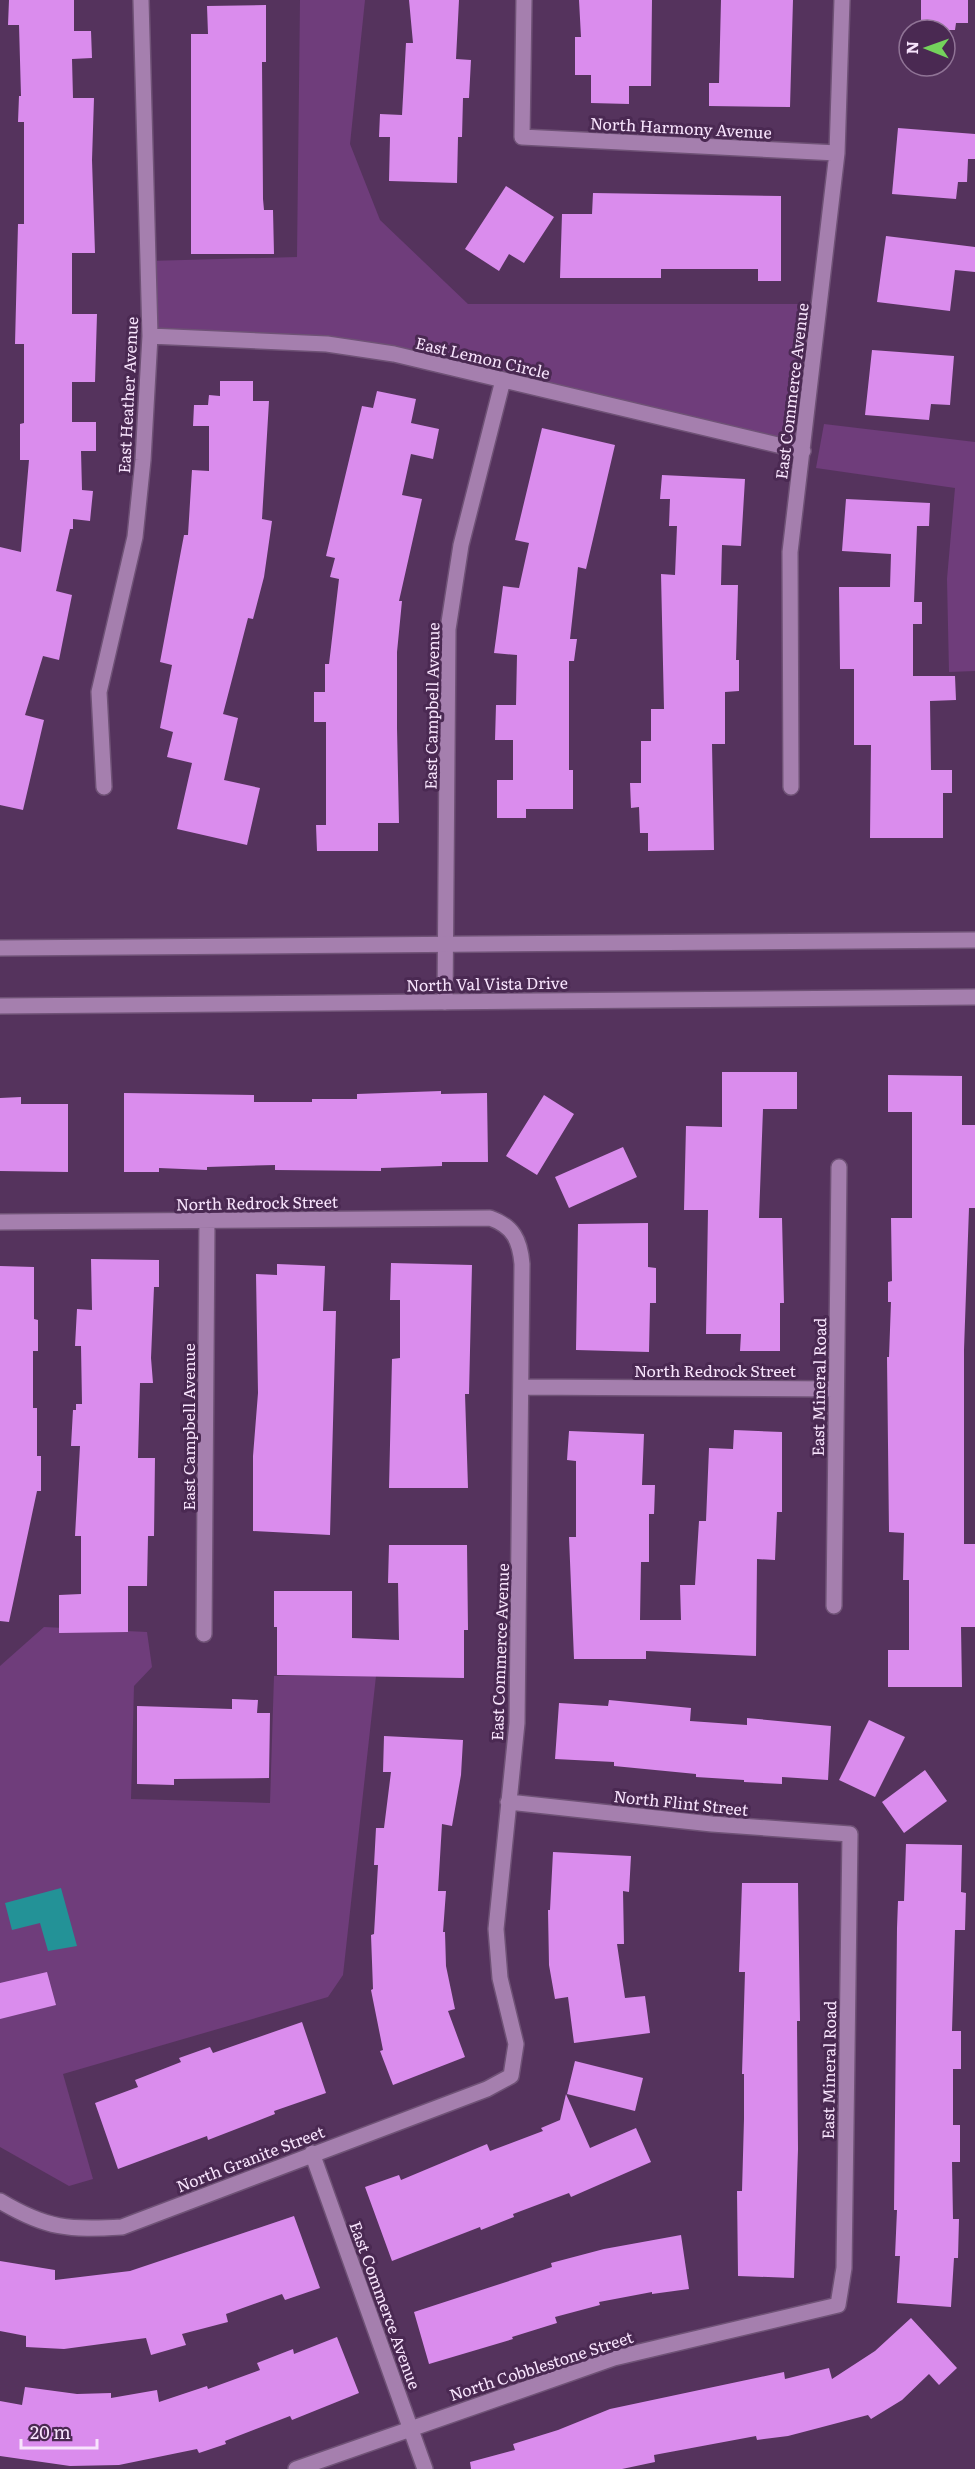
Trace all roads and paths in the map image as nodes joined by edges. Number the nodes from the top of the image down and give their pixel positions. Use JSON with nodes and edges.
{"nodes":[{"id":1,"x":141,"y":0,"type":"edge"},
{"id":2,"x":524,"y":0,"type":"edge"},
{"id":3,"x":842,"y":0,"type":"edge"},
{"id":4,"x":837,"y":153,"type":"junction"},
{"id":5,"x":150,"y":336,"type":"junction"},
{"id":6,"x":503,"y":380,"type":"junction"},
{"id":7,"x":803,"y":451,"type":"junction"},
{"id":8,"x":104,"y":787,"type":"dead end"},
{"id":9,"x":791,"y":787,"type":"dead end"},
{"id":10,"x":975,"y":940,"type":"edge"},
{"id":11,"x":445,"y":944,"type":"junction"},
{"id":12,"x":0,"y":948,"type":"edge"},
{"id":13,"x":975,"y":997,"type":"edge"},
{"id":14,"x":445,"y":1002,"type":"junction"},
{"id":15,"x":0,"y":1006,"type":"edge"},
{"id":16,"x":839,"y":1167,"type":"dead end"},
{"id":17,"x":207,"y":1220,"type":"junction"},
{"id":18,"x":0,"y":1222,"type":"edge"},
{"id":19,"x":511,"y":1229,"type":"joint"},
{"id":20,"x":521,"y":1387,"type":"junction"},
{"id":21,"x":836,"y":1389,"type":"junction"},
{"id":22,"x":834,"y":1606,"type":"dead end"},
{"id":23,"x":204,"y":1634,"type":"dead end"},
{"id":24,"x":508,"y":1802,"type":"junction"},
{"id":25,"x":850,"y":1834,"type":"joint"},
{"id":26,"x":511,"y":2076,"type":"joint"},
{"id":27,"x":312,"y":2153,"type":"junction"},
{"id":28,"x":0,"y":2200,"type":"edge"},
{"id":29,"x":838,"y":2305,"type":"joint"},
{"id":30,"x":411,"y":2427,"type":"junction"},
{"id":31,"x":296,"y":2469,"type":"edge"},
{"id":32,"x":425,"y":2469,"type":"edge"}],
"edges":[{"from":1,"to":5,"type":"street","name":"East Heather Avenue"},
{"from":2,"to":4,"type":"street","name":"North Harmony Avenue"},
{"from":3,"to":4,"type":"street","name":"East Commerce Avenue"},
{"from":4,"to":7,"type":"street","name":"East Commerce Avenue"},
{"from":5,"to":6,"type":"street","name":"East Lemon Circle"},
{"from":5,"to":8,"type":"street","name":"East Heather Avenue"},
{"from":6,"to":7,"type":"street","name":"East Lemon Circle"},
{"from":6,"to":11,"type":"street","name":"East Campbell Avenue"},
{"from":7,"to":9,"type":"street","name":"East Commerce Avenue"},
{"from":10,"to":11,"type":"street"},
{"from":11,"to":12,"type":"street"},
{"from":11,"to":14,"type":"street","name":"East Campbell Avenue"},
{"from":13,"to":14,"type":"street","name":"North Val Vista Drive"},
{"from":14,"to":15,"type":"street","name":"North Val Vista Drive"},
{"from":16,"to":21,"type":"street","name":"East Mineral Road"},
{"from":17,"to":18,"type":"street","name":"North Redrock Street"},
{"from":17,"to":19,"type":"street","name":"North Redrock Street"},
{"from":17,"to":23,"type":"street","name":"East Campbell Avenue"},
{"from":19,"to":20,"type":"street","name":"East Commerce Avenue"},
{"from":20,"to":21,"type":"street","name":"North Redrock Street"},
{"from":20,"to":24,"type":"street","name":"East Commerce Avenue"},
{"from":21,"to":22,"type":"street","name":"East Mineral Road"},
{"from":24,"to":25,"type":"street","name":"North Flint Street"},
{"from":24,"to":26,"type":"street","name":"East Commerce Avenue"},
{"from":25,"to":29,"type":"street","name":"East Mineral Road"},
{"from":26,"to":27,"type":"street","name":"North Granite Street"},
{"from":27,"to":28,"type":"street","name":"North Granite Street"},
{"from":27,"to":30,"type":"street","name":"East Commerce Avenue"},
{"from":29,"to":30,"type":"street","name":"North Cobblestone Street"},
{"from":30,"to":31,"type":"street","name":"North Cobblestone Street"},
{"from":30,"to":32,"type":"street","name":"East Commerce Avenue"}]}
